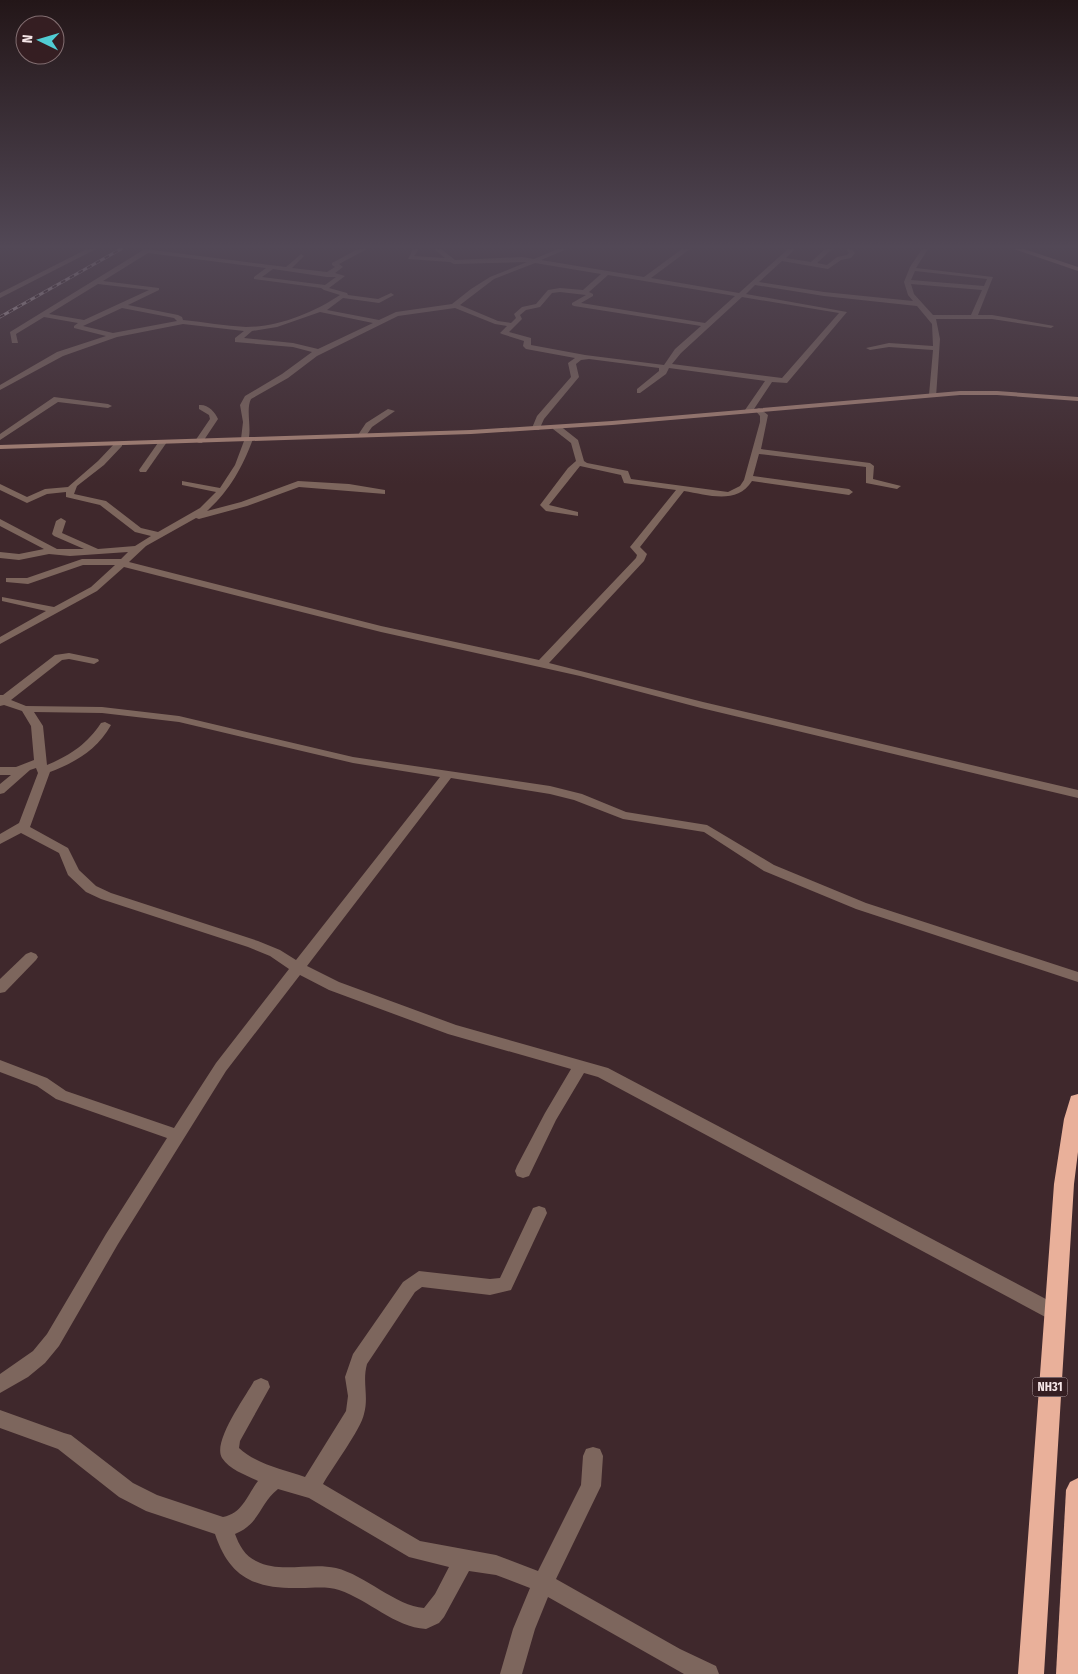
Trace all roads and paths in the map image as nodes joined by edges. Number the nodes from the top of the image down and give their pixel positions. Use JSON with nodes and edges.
{"nodes":[{"id":1,"x":22,"y":327,"type":"edge"},
{"id":2,"x":77,"y":327,"type":"edge"},
{"id":3,"x":154,"y":327,"type":"edge"},
{"id":4,"x":243,"y":327,"type":"edge"},
{"id":5,"x":261,"y":327,"type":"edge"},
{"id":6,"x":370,"y":327,"type":"edge"},
{"id":7,"x":512,"y":327,"type":"edge"},
{"id":8,"x":704,"y":327,"type":"edge"},
{"id":9,"x":829,"y":327,"type":"edge"},
{"id":10,"x":935,"y":327,"type":"edge"},
{"id":11,"x":250,"y":328,"type":"junction"},
{"id":12,"x":114,"y":335,"type":"junction"},
{"id":13,"x":15,"y":341,"type":"dead end"},
{"id":14,"x":870,"y":348,"type":"dead end"},
{"id":15,"x":935,"y":348,"type":"junction"},
{"id":16,"x":320,"y":352,"type":"junction"},
{"id":17,"x":584,"y":357,"type":"junction"},
{"id":18,"x":666,"y":367,"type":"junction"},
{"id":19,"x":769,"y":381,"type":"junction"},
{"id":20,"x":0,"y":388,"type":"edge"},
{"id":21,"x":640,"y":391,"type":"dead end"},
{"id":22,"x":933,"y":395,"type":"junction"},
{"id":23,"x":1078,"y":399,"type":"edge"},
{"id":24,"x":108,"y":406,"type":"dead end"},
{"id":25,"x":202,"y":407,"type":"dead end"},
{"id":26,"x":749,"y":410,"type":"junction"},
{"id":27,"x":759,"y":410,"type":"junction"},
{"id":28,"x":391,"y":411,"type":"dead end"},
{"id":29,"x":556,"y":427,"type":"junction"},
{"id":30,"x":536,"y":428,"type":"junction"},
{"id":31,"x":362,"y":435,"type":"junction"},
{"id":32,"x":0,"y":438,"type":"edge"},
{"id":33,"x":247,"y":439,"type":"junction"},
{"id":34,"x":199,"y":441,"type":"junction"},
{"id":35,"x":163,"y":442,"type":"junction"},
{"id":36,"x":119,"y":444,"type":"junction"},
{"id":37,"x":0,"y":447,"type":"edge"},
{"id":38,"x":756,"y":451,"type":"junction"},
{"id":39,"x":580,"y":462,"type":"junction"},
{"id":40,"x":143,"y":470,"type":"dead end"},
{"id":41,"x":748,"y":478,"type":"junction"},
{"id":42,"x":185,"y":483,"type":"dead end"},
{"id":43,"x":897,"y":486,"type":"dead end"},
{"id":44,"x":0,"y":487,"type":"edge"},
{"id":45,"x":682,"y":488,"type":"junction"},
{"id":46,"x":70,"y":489,"type":"junction"},
{"id":47,"x":222,"y":491,"type":"junction"},
{"id":48,"x":382,"y":492,"type":"dead end"},
{"id":49,"x":849,"y":492,"type":"dead end"},
{"id":50,"x":575,"y":514,"type":"dead end"},
{"id":51,"x":191,"y":517,"type":"junction"},
{"id":52,"x":61,"y":521,"type":"dead end"},
{"id":53,"x":0,"y":522,"type":"edge"},
{"id":54,"x":159,"y":535,"type":"junction"},
{"id":55,"x":136,"y":549,"type":"junction"},
{"id":56,"x":96,"y":550,"type":"junction"},
{"id":57,"x":54,"y":551,"type":"junction"},
{"id":58,"x":0,"y":555,"type":"edge"},
{"id":59,"x":122,"y":563,"type":"junction"},
{"id":60,"x":10,"y":580,"type":"dead end"},
{"id":61,"x":6,"y":599,"type":"dead end"},
{"id":62,"x":53,"y":610,"type":"junction"},
{"id":63,"x":0,"y":641,"type":"edge"},
{"id":64,"x":94,"y":661,"type":"dead end"},
{"id":65,"x":542,"y":664,"type":"junction"},
{"id":66,"x":1,"y":701,"type":"edge"},
{"id":67,"x":26,"y":709,"type":"junction"},
{"id":68,"x":105,"y":725,"type":"dead end"},
{"id":69,"x":42,"y":766,"type":"junction"},
{"id":70,"x":25,"y":769,"type":"junction"},
{"id":71,"x":0,"y":771,"type":"edge"},
{"id":72,"x":448,"y":774,"type":"junction"},
{"id":73,"x":0,"y":790,"type":"edge"},
{"id":74,"x":1078,"y":794,"type":"edge"},
{"id":75,"x":24,"y":825,"type":"junction"},
{"id":76,"x":0,"y":840,"type":"edge"},
{"id":77,"x":30,"y":957,"type":"dead end"},
{"id":78,"x":298,"y":967,"type":"junction"},
{"id":79,"x":1078,"y":977,"type":"edge"},
{"id":80,"x":0,"y":988,"type":"edge"},
{"id":81,"x":581,"y":1065,"type":"junction"},
{"id":82,"x":0,"y":1066,"type":"edge"},
{"id":83,"x":1078,"y":1101,"type":"edge"},
{"id":84,"x":177,"y":1135,"type":"junction"},
{"id":85,"x":523,"y":1171,"type":"dead end"},
{"id":86,"x":538,"y":1214,"type":"dead end"},
{"id":87,"x":1056,"y":1313,"type":"junction"},
{"id":88,"x":0,"y":1384,"type":"edge"},
{"id":89,"x":261,"y":1387,"type":"dead end"},
{"id":90,"x":0,"y":1419,"type":"edge"},
{"id":91,"x":594,"y":1456,"type":"dead end"},
{"id":92,"x":275,"y":1478,"type":"junction"},
{"id":93,"x":309,"y":1488,"type":"junction"},
{"id":94,"x":1078,"y":1490,"type":"edge"},
{"id":95,"x":223,"y":1527,"type":"junction"},
{"id":96,"x":464,"y":1558,"type":"junction"},
{"id":97,"x":543,"y":1583,"type":"junction"},
{"id":98,"x":511,"y":1674,"type":"edge"},
{"id":99,"x":708,"y":1674,"type":"edge"},
{"id":100,"x":1031,"y":1674,"type":"edge"},
{"id":101,"x":1069,"y":1674,"type":"edge"}],
"edges":[{"from":1,"to":13,"type":"street"},
{"from":2,"to":12,"type":"street"},
{"from":3,"to":12,"type":"street"},
{"from":4,"to":11,"type":"street"},
{"from":5,"to":11,"type":"street"},
{"from":6,"to":16,"type":"street"},
{"from":7,"to":17,"type":"street"},
{"from":8,"to":18,"type":"street"},
{"from":9,"to":19,"type":"street"},
{"from":10,"to":15,"type":"street"},
{"from":11,"to":16,"type":"street"},
{"from":12,"to":20,"type":"street"},
{"from":14,"to":15,"type":"street"},
{"from":15,"to":22,"type":"street"},
{"from":16,"to":33,"type":"street"},
{"from":17,"to":18,"type":"street"},
{"from":17,"to":30,"type":"street"},
{"from":18,"to":19,"type":"street"},
{"from":18,"to":21,"type":"street"},
{"from":19,"to":26,"type":"street"},
{"from":22,"to":23,"type":"street"},
{"from":22,"to":27,"type":"street"},
{"from":24,"to":32,"type":"street"},
{"from":25,"to":34,"type":"street"},
{"from":26,"to":27,"type":"street"},
{"from":26,"to":29,"type":"street"},
{"from":27,"to":38,"type":"street"},
{"from":28,"to":31,"type":"street"},
{"from":29,"to":30,"type":"street"},
{"from":29,"to":39,"type":"street"},
{"from":30,"to":31,"type":"street"},
{"from":31,"to":33,"type":"street"},
{"from":33,"to":34,"type":"street"},
{"from":33,"to":47,"type":"street"},
{"from":34,"to":35,"type":"street"},
{"from":35,"to":36,"type":"street"},
{"from":35,"to":40,"type":"street"},
{"from":36,"to":37,"type":"street"},
{"from":36,"to":46,"type":"street"},
{"from":38,"to":41,"type":"street"},
{"from":38,"to":43,"type":"street"},
{"from":39,"to":45,"type":"street"},
{"from":39,"to":50,"type":"street"},
{"from":41,"to":45,"type":"street"},
{"from":41,"to":49,"type":"street"},
{"from":42,"to":47,"type":"street"},
{"from":44,"to":46,"type":"street"},
{"from":45,"to":65,"type":"street"},
{"from":46,"to":54,"type":"street"},
{"from":47,"to":51,"type":"street"},
{"from":48,"to":51,"type":"street"},
{"from":51,"to":54,"type":"street"},
{"from":52,"to":56,"type":"street"},
{"from":53,"to":57,"type":"street"},
{"from":54,"to":55,"type":"street"},
{"from":55,"to":56,"type":"street"},
{"from":55,"to":59,"type":"street"},
{"from":56,"to":57,"type":"street"},
{"from":57,"to":58,"type":"street"},
{"from":59,"to":60,"type":"street"},
{"from":59,"to":62,"type":"street"},
{"from":59,"to":65,"type":"street"},
{"from":61,"to":62,"type":"street"},
{"from":62,"to":63,"type":"street"},
{"from":64,"to":66,"type":"street"},
{"from":65,"to":74,"type":"street"},
{"from":66,"to":67,"type":"street"},
{"from":67,"to":69,"type":"street"},
{"from":67,"to":72,"type":"street"},
{"from":68,"to":69,"type":"street"},
{"from":69,"to":70,"type":"street"},
{"from":69,"to":75,"type":"street"},
{"from":70,"to":71,"type":"street"},
{"from":70,"to":73,"type":"street"},
{"from":72,"to":78,"type":"street"},
{"from":72,"to":79,"type":"street"},
{"from":75,"to":76,"type":"street"},
{"from":75,"to":78,"type":"street"},
{"from":77,"to":80,"type":"street"},
{"from":78,"to":81,"type":"street"},
{"from":78,"to":84,"type":"street"},
{"from":81,"to":85,"type":"street"},
{"from":81,"to":87,"type":"street"},
{"from":82,"to":84,"type":"street"},
{"from":83,"to":87,"type":"highway","number":"NH31"},
{"from":84,"to":88,"type":"street"},
{"from":86,"to":93,"type":"street"},
{"from":87,"to":100,"type":"highway","number":"NH31"},
{"from":89,"to":92,"type":"street"},
{"from":90,"to":95,"type":"street"},
{"from":91,"to":97,"type":"street"},
{"from":92,"to":93,"type":"street"},
{"from":92,"to":95,"type":"street"},
{"from":93,"to":96,"type":"street"},
{"from":94,"to":101,"type":"highway"},
{"from":95,"to":96,"type":"street"},
{"from":96,"to":97,"type":"street"},
{"from":97,"to":98,"type":"street"},
{"from":97,"to":99,"type":"street"}]}
